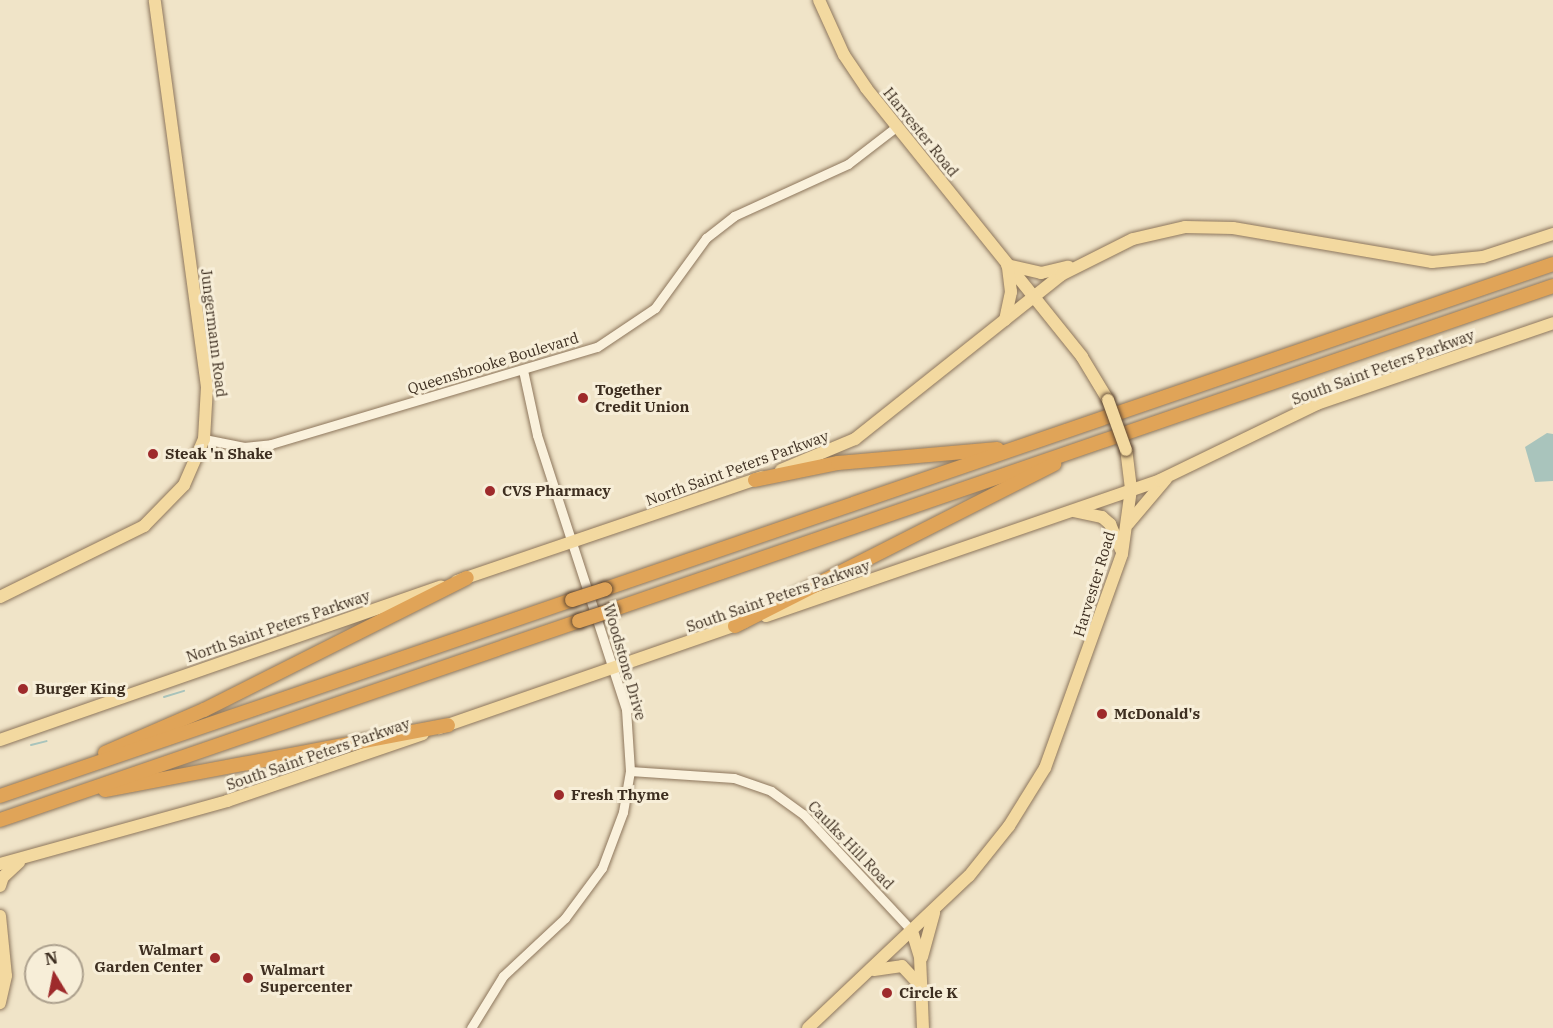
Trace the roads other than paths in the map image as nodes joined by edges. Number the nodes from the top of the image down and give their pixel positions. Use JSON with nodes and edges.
{"nodes":[{"id":1,"x":155,"y":0,"type":"edge"},
{"id":2,"x":819,"y":0,"type":"edge"},
{"id":3,"x":896,"y":127,"type":"junction"},
{"id":4,"x":1553,"y":234,"type":"edge"},
{"id":5,"x":1553,"y":264,"type":"edge"},
{"id":6,"x":1007,"y":265,"type":"junction"},
{"id":7,"x":1074,"y":266,"type":"junction"},
{"id":8,"x":1553,"y":286,"type":"edge"},
{"id":9,"x":1033,"y":298,"type":"junction"},
{"id":10,"x":1005,"y":321,"type":"junction"},
{"id":11,"x":1553,"y":323,"type":"edge"},
{"id":12,"x":523,"y":370,"type":"junction"},
{"id":13,"x":204,"y":439,"type":"junction"},
{"id":14,"x":1025,"y":445,"type":"junction"},
{"id":15,"x":1083,"y":447,"type":"junction"},
{"id":16,"x":1168,"y":477,"type":"junction"},
{"id":17,"x":755,"y":480,"type":"junction"},
{"id":18,"x":1131,"y":489,"type":"junction"},
{"id":19,"x":1064,"y":512,"type":"junction"},
{"id":20,"x":1128,"y":524,"type":"junction"},
{"id":21,"x":573,"y":542,"type":"junction"},
{"id":22,"x":1122,"y":554,"type":"junction"},
{"id":23,"x":467,"y":579,"type":"junction"},
{"id":24,"x":0,"y":597,"type":"edge"},
{"id":25,"x":735,"y":626,"type":"junction"},
{"id":26,"x":614,"y":669,"type":"junction"},
{"id":27,"x":448,"y":725,"type":"junction"},
{"id":28,"x":0,"y":740,"type":"edge"},
{"id":29,"x":630,"y":771,"type":"junction"},
{"id":30,"x":66,"y":774,"type":"junction"},
{"id":31,"x":82,"y":792,"type":"junction"},
{"id":32,"x":0,"y":796,"type":"edge"},
{"id":33,"x":0,"y":820,"type":"edge"},
{"id":34,"x":24,"y":858,"type":"junction"},
{"id":35,"x":0,"y":864,"type":"edge"},
{"id":36,"x":0,"y":886,"type":"edge"},
{"id":37,"x":935,"y":909,"type":"junction"},
{"id":38,"x":0,"y":915,"type":"edge"},
{"id":39,"x":912,"y":931,"type":"junction"},
{"id":40,"x":920,"y":967,"type":"junction"},
{"id":41,"x":865,"y":975,"type":"junction"},
{"id":42,"x":920,"y":985,"type":"junction"},
{"id":43,"x":0,"y":1003,"type":"edge"},
{"id":44,"x":471,"y":1028,"type":"edge"},
{"id":45,"x":808,"y":1028,"type":"edge"},
{"id":46,"x":923,"y":1028,"type":"edge"}],
"edges":[{"from":1,"to":13,"type":"main road","name":"Jungermann Road"},
{"from":2,"to":3,"type":"main road","name":"Harvester Road"},
{"from":3,"to":6,"type":"main road","name":"Harvester Road"},
{"from":3,"to":12,"type":"street","name":"Queensbrooke Boulevard"},
{"from":4,"to":7,"type":"main road","name":"North Saint Peters Parkway"},
{"from":5,"to":14,"type":"highway"},
{"from":6,"to":7,"type":"main road"},
{"from":6,"to":9,"type":"main road","name":"Harvester Road"},
{"from":6,"to":10,"type":"main road"},
{"from":7,"to":9,"type":"main road","name":"North Saint Peters Parkway"},
{"from":8,"to":15,"type":"highway"},
{"from":9,"to":10,"type":"main road","name":"North Saint Peters Parkway"},
{"from":9,"to":18,"type":"main road","name":"Harvester Road","bridge":true},
{"from":10,"to":17,"type":"main road","name":"North Saint Peters Parkway"},
{"from":11,"to":16,"type":"main road","name":"South Saint Peters Parkway"},
{"from":12,"to":13,"type":"street","name":"Queensbrooke Boulevard"},
{"from":12,"to":21,"type":"street","name":"Woodstone Drive"},
{"from":13,"to":24,"type":"main road","name":"Jungermann Road"},
{"from":14,"to":17,"type":"highway"},
{"from":14,"to":30,"type":"highway","bridge":true},
{"from":15,"to":25,"type":"highway"},
{"from":15,"to":31,"type":"highway","bridge":true},
{"from":16,"to":18,"type":"main road","name":"South Saint Peters Parkway"},
{"from":16,"to":20,"type":"main road"},
{"from":17,"to":21,"type":"main road","name":"North Saint Peters Parkway"},
{"from":18,"to":19,"type":"main road","name":"South Saint Peters Parkway"},
{"from":18,"to":20,"type":"main road","name":"Harvester Road"},
{"from":19,"to":22,"type":"main road"},
{"from":19,"to":25,"type":"main road","name":"South Saint Peters Parkway"},
{"from":20,"to":22,"type":"main road","name":"Harvester Road"},
{"from":21,"to":23,"type":"main road","name":"North Saint Peters Parkway"},
{"from":21,"to":26,"type":"street","name":"Woodstone Drive"},
{"from":22,"to":37,"type":"main road","name":"Harvester Road"},
{"from":23,"to":28,"type":"main road","name":"North Saint Peters Parkway"},
{"from":23,"to":30,"type":"highway"},
{"from":25,"to":26,"type":"main road","name":"South Saint Peters Parkway"},
{"from":26,"to":27,"type":"main road","name":"South Saint Peters Parkway"},
{"from":26,"to":29,"type":"street","name":"Woodstone Drive"},
{"from":27,"to":31,"type":"highway"},
{"from":27,"to":34,"type":"main road","name":"South Saint Peters Parkway"},
{"from":29,"to":39,"type":"street","name":"Caulks Hill Road"},
{"from":29,"to":44,"type":"street","name":"Woodstone Drive"},
{"from":30,"to":32,"type":"highway"},
{"from":31,"to":33,"type":"highway"},
{"from":34,"to":35,"type":"main road","name":"South Saint Peters Parkway"},
{"from":34,"to":36,"type":"main road"},
{"from":37,"to":39,"type":"main road","name":"Harvester Road"},
{"from":37,"to":40,"type":"main road"},
{"from":38,"to":43,"type":"main road"},
{"from":39,"to":40,"type":"main road"},
{"from":39,"to":41,"type":"main road","name":"Harvester Road"},
{"from":40,"to":42,"type":"main road"},
{"from":41,"to":42,"type":"main road"},
{"from":41,"to":45,"type":"main road","name":"Harvester Road"},
{"from":42,"to":46,"type":"main road"}]}
